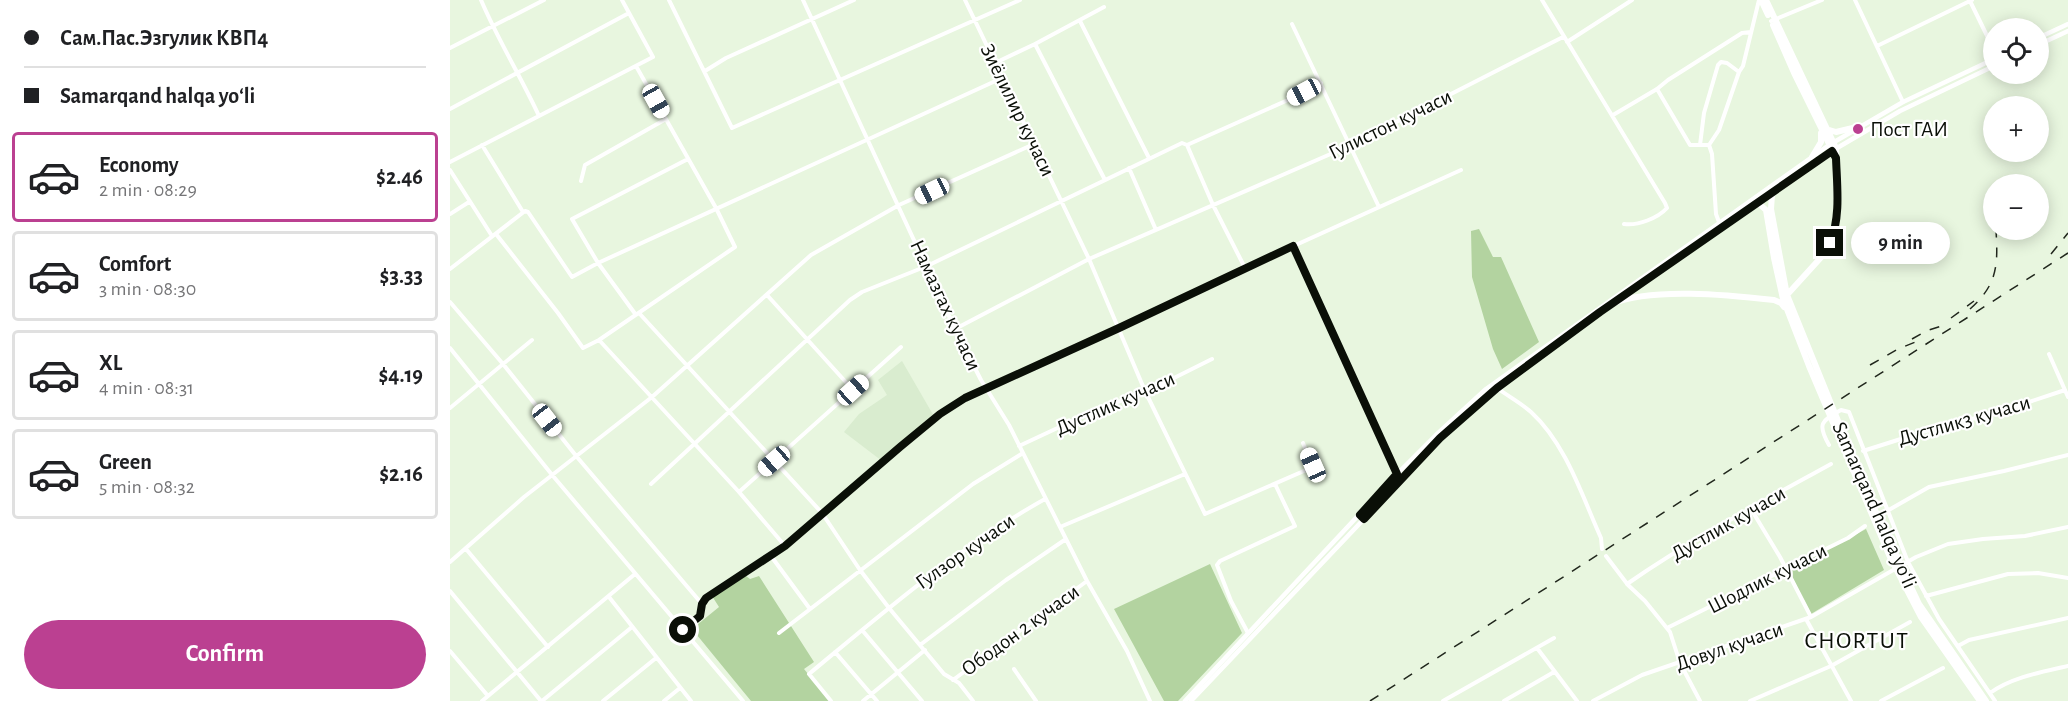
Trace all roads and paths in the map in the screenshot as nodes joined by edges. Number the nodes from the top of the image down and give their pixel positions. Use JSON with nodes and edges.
{"nodes":[{"id":1,"x":481,"y":0,"type":"edge"},
{"id":2,"x":544,"y":0,"type":"edge"},
{"id":3,"x":622,"y":0,"type":"edge"},
{"id":4,"x":669,"y":0,"type":"edge"},
{"id":5,"x":803,"y":0,"type":"edge"},
{"id":6,"x":854,"y":0,"type":"edge"},
{"id":7,"x":965,"y":0,"type":"edge"},
{"id":8,"x":1020,"y":0,"type":"edge"},
{"id":9,"x":1542,"y":0,"type":"edge"},
{"id":10,"x":1632,"y":0,"type":"edge"},
{"id":11,"x":1760,"y":0,"type":"edge"},
{"id":12,"x":1766,"y":0,"type":"edge"},
{"id":13,"x":1822,"y":0,"type":"edge"},
{"id":14,"x":1855,"y":0,"type":"edge"},
{"id":15,"x":1971,"y":1,"type":"edge"},
{"id":16,"x":1104,"y":7,"type":"dead end"},
{"id":17,"x":629,"y":12,"type":"junction"},
{"id":18,"x":813,"y":19,"type":"junction"},
{"id":19,"x":974,"y":19,"type":"junction"},
{"id":20,"x":1080,"y":21,"type":"junction"},
{"id":21,"x":1773,"y":21,"type":"junction"},
{"id":22,"x":1292,"y":24,"type":"dead end"},
{"id":23,"x":2068,"y":24,"type":"edge"},
{"id":24,"x":492,"y":26,"type":"junction"},
{"id":25,"x":1983,"y":27,"type":"edge"},
{"id":26,"x":2068,"y":31,"type":"edge"},
{"id":27,"x":1751,"y":32,"type":"junction"},
{"id":28,"x":2049,"y":33,"type":"edge"},
{"id":29,"x":1563,"y":37,"type":"junction"},
{"id":30,"x":2049,"y":40,"type":"edge"},
{"id":31,"x":1567,"y":42,"type":"junction"},
{"id":32,"x":1035,"y":44,"type":"junction"},
{"id":33,"x":1877,"y":46,"type":"junction"},
{"id":34,"x":450,"y":48,"type":"edge"},
{"id":35,"x":995,"y":63,"type":"junction"},
{"id":36,"x":1983,"y":64,"type":"edge"},
{"id":37,"x":636,"y":66,"type":"junction"},
{"id":38,"x":705,"y":71,"type":"junction"},
{"id":39,"x":1983,"y":71,"type":"edge"},
{"id":40,"x":1740,"y":72,"type":"junction"},
{"id":41,"x":519,"y":73,"type":"junction"},
{"id":42,"x":1002,"y":78,"type":"junction"},
{"id":43,"x":841,"y":79,"type":"junction"},
{"id":44,"x":1321,"y":83,"type":"junction"},
{"id":45,"x":1658,"y":89,"type":"junction"},
{"id":46,"x":1903,"y":102,"type":"junction"},
{"id":47,"x":450,"y":109,"type":"edge"},
{"id":48,"x":539,"y":116,"type":"junction"},
{"id":49,"x":1613,"y":116,"type":"junction"},
{"id":50,"x":666,"y":119,"type":"junction"},
{"id":51,"x":1857,"y":127,"type":"junction"},
{"id":52,"x":1823,"y":129,"type":"junction"},
{"id":53,"x":868,"y":138,"type":"junction"},
{"id":54,"x":1034,"y":144,"type":"junction"},
{"id":55,"x":482,"y":145,"type":"junction"},
{"id":56,"x":1187,"y":145,"type":"junction"},
{"id":57,"x":1700,"y":145,"type":"junction"},
{"id":58,"x":1709,"y":145,"type":"junction"},
{"id":59,"x":1349,"y":146,"type":"junction"},
{"id":60,"x":1833,"y":149,"type":"junction"},
{"id":61,"x":1812,"y":157,"type":"junction"},
{"id":62,"x":1149,"y":158,"type":"junction"},
{"id":63,"x":688,"y":159,"type":"junction"},
{"id":64,"x":450,"y":162,"type":"edge"},
{"id":65,"x":1129,"y":168,"type":"junction"},
{"id":66,"x":450,"y":170,"type":"edge"},
{"id":67,"x":1461,"y":170,"type":"dead end"},
{"id":68,"x":1105,"y":180,"type":"junction"},
{"id":69,"x":581,"y":181,"type":"dead end"},
{"id":70,"x":1776,"y":189,"type":"junction"},
{"id":71,"x":1062,"y":201,"type":"junction"},
{"id":72,"x":469,"y":202,"type":"junction"},
{"id":73,"x":1757,"y":202,"type":"junction"},
{"id":74,"x":1213,"y":205,"type":"junction"},
{"id":75,"x":899,"y":206,"type":"junction"},
{"id":76,"x":1379,"y":207,"type":"junction"},
{"id":77,"x":716,"y":208,"type":"junction"},
{"id":78,"x":523,"y":212,"type":"junction"},
{"id":79,"x":450,"y":214,"type":"edge"},
{"id":80,"x":1719,"y":222,"type":"junction"},
{"id":81,"x":1624,"y":224,"type":"dead end"},
{"id":82,"x":1156,"y":230,"type":"junction"},
{"id":83,"x":494,"y":235,"type":"junction"},
{"id":84,"x":1293,"y":246,"type":"junction"},
{"id":85,"x":1089,"y":260,"type":"junction"},
{"id":86,"x":598,"y":263,"type":"junction"},
{"id":87,"x":927,"y":266,"type":"junction"},
{"id":88,"x":1245,"y":268,"type":"junction"},
{"id":89,"x":450,"y":269,"type":"edge"},
{"id":90,"x":1796,"y":286,"type":"junction"},
{"id":91,"x":767,"y":294,"type":"junction"},
{"id":92,"x":1785,"y":297,"type":"junction"},
{"id":93,"x":450,"y":302,"type":"edge"},
{"id":94,"x":1790,"y":303,"type":"junction"},
{"id":95,"x":1611,"y":304,"type":"junction"},
{"id":96,"x":638,"y":314,"type":"junction"},
{"id":97,"x":1789,"y":315,"type":"junction"},
{"id":98,"x":1119,"y":328,"type":"junction"},
{"id":99,"x":955,"y":329,"type":"junction"},
{"id":100,"x":808,"y":339,"type":"junction"},
{"id":101,"x":532,"y":340,"type":"dead end"},
{"id":102,"x":599,"y":340,"type":"junction"},
{"id":103,"x":901,"y":346,"type":"dead end"},
{"id":104,"x":450,"y":348,"type":"edge"},
{"id":105,"x":2049,"y":354,"type":"dead end"},
{"id":106,"x":1212,"y":359,"type":"dead end"},
{"id":107,"x":503,"y":364,"type":"junction"},
{"id":108,"x":1811,"y":365,"type":"junction"},
{"id":109,"x":686,"y":366,"type":"junction"},
{"id":110,"x":479,"y":383,"type":"junction"},
{"id":111,"x":986,"y":388,"type":"junction"},
{"id":112,"x":1497,"y":388,"type":"junction"},
{"id":113,"x":853,"y":390,"type":"junction"},
{"id":114,"x":2065,"y":390,"type":"junction"},
{"id":115,"x":1144,"y":391,"type":"junction"},
{"id":116,"x":2068,"y":397,"type":"edge"},
{"id":117,"x":652,"y":398,"type":"junction"},
{"id":118,"x":450,"y":408,"type":"edge"},
{"id":119,"x":728,"y":412,"type":"junction"},
{"id":120,"x":1303,"y":443,"type":"dead end"},
{"id":121,"x":694,"y":444,"type":"junction"},
{"id":122,"x":1829,"y":445,"type":"dead end"},
{"id":123,"x":1019,"y":446,"type":"junction"},
{"id":124,"x":1863,"y":451,"type":"junction"},
{"id":125,"x":1023,"y":453,"type":"junction"},
{"id":126,"x":2068,"y":455,"type":"edge"},
{"id":127,"x":577,"y":458,"type":"junction"},
{"id":128,"x":774,"y":461,"type":"junction"},
{"id":129,"x":1831,"y":464,"type":"dead end"},
{"id":130,"x":1185,"y":474,"type":"junction"},
{"id":131,"x":1397,"y":474,"type":"junction"},
{"id":132,"x":553,"y":476,"type":"junction"},
{"id":133,"x":651,"y":484,"type":"dead end"},
{"id":134,"x":1275,"y":484,"type":"junction"},
{"id":135,"x":739,"y":492,"type":"junction"},
{"id":136,"x":1045,"y":499,"type":"junction"},
{"id":137,"x":1751,"y":509,"type":"junction"},
{"id":138,"x":1887,"y":511,"type":"junction"},
{"id":139,"x":822,"y":513,"type":"junction"},
{"id":140,"x":1362,"y":517,"type":"junction"},
{"id":141,"x":1865,"y":526,"type":"dead end"},
{"id":142,"x":1060,"y":527,"type":"junction"},
{"id":143,"x":2068,"y":527,"type":"edge"},
{"id":144,"x":1066,"y":539,"type":"junction"},
{"id":145,"x":785,"y":546,"type":"junction"},
{"id":146,"x":465,"y":549,"type":"junction"},
{"id":147,"x":1602,"y":549,"type":"dead end"},
{"id":148,"x":771,"y":556,"type":"junction"},
{"id":149,"x":1606,"y":556,"type":"dead end"},
{"id":150,"x":450,"y":562,"type":"edge"},
{"id":151,"x":1908,"y":562,"type":"junction"},
{"id":152,"x":1785,"y":569,"type":"junction"},
{"id":153,"x":860,"y":570,"type":"junction"},
{"id":154,"x":635,"y":574,"type":"junction"},
{"id":155,"x":1903,"y":577,"type":"junction"},
{"id":156,"x":2068,"y":578,"type":"edge"},
{"id":157,"x":1087,"y":581,"type":"junction"},
{"id":158,"x":1627,"y":584,"type":"junction"},
{"id":159,"x":450,"y":591,"type":"edge"},
{"id":160,"x":1926,"y":596,"type":"junction"},
{"id":161,"x":609,"y":597,"type":"junction"},
{"id":162,"x":702,"y":604,"type":"junction"},
{"id":163,"x":889,"y":608,"type":"junction"},
{"id":164,"x":810,"y":609,"type":"junction"},
{"id":165,"x":1272,"y":612,"type":"junction"},
{"id":166,"x":1808,"y":618,"type":"junction"},
{"id":167,"x":2068,"y":618,"type":"edge"},
{"id":168,"x":1910,"y":622,"type":"dead end"},
{"id":169,"x":632,"y":627,"type":"junction"},
{"id":170,"x":1667,"y":628,"type":"junction"},
{"id":171,"x":683,"y":630,"type":"junction"},
{"id":172,"x":862,"y":630,"type":"junction"},
{"id":173,"x":779,"y":633,"type":"dead end"},
{"id":174,"x":1248,"y":633,"type":"junction"},
{"id":175,"x":1554,"y":638,"type":"dead end"},
{"id":176,"x":920,"y":645,"type":"junction"},
{"id":177,"x":1958,"y":646,"type":"junction"},
{"id":178,"x":548,"y":647,"type":"junction"},
{"id":179,"x":1537,"y":648,"type":"junction"},
{"id":180,"x":924,"y":650,"type":"junction"},
{"id":181,"x":450,"y":651,"type":"edge"},
{"id":182,"x":835,"y":652,"type":"junction"},
{"id":183,"x":656,"y":658,"type":"junction"},
{"id":184,"x":1680,"y":663,"type":"junction"},
{"id":185,"x":1831,"y":666,"type":"junction"},
{"id":186,"x":2068,"y":666,"type":"edge"},
{"id":187,"x":1943,"y":668,"type":"dead end"},
{"id":188,"x":1014,"y":669,"type":"dead end"},
{"id":189,"x":517,"y":672,"type":"junction"},
{"id":190,"x":898,"y":672,"type":"junction"},
{"id":191,"x":1554,"y":672,"type":"junction"},
{"id":192,"x":953,"y":680,"type":"junction"},
{"id":193,"x":680,"y":688,"type":"junction"},
{"id":194,"x":1990,"y":693,"type":"junction"},
{"id":195,"x":871,"y":694,"type":"junction"},
{"id":196,"x":488,"y":696,"type":"junction"},
{"id":197,"x":482,"y":701,"type":"edge"},
{"id":198,"x":541,"y":701,"type":"edge"},
{"id":199,"x":603,"y":701,"type":"edge"},
{"id":200,"x":664,"y":701,"type":"edge"},
{"id":201,"x":691,"y":701,"type":"edge"},
{"id":202,"x":743,"y":701,"type":"edge"},
{"id":203,"x":831,"y":701,"type":"edge"},
{"id":204,"x":862,"y":701,"type":"edge"},
{"id":205,"x":877,"y":701,"type":"edge"},
{"id":206,"x":922,"y":701,"type":"edge"},
{"id":207,"x":973,"y":701,"type":"edge"},
{"id":208,"x":1036,"y":701,"type":"edge"},
{"id":209,"x":1150,"y":701,"type":"edge"},
{"id":210,"x":1185,"y":701,"type":"edge"},
{"id":211,"x":1191,"y":701,"type":"edge"},
{"id":212,"x":1443,"y":701,"type":"edge"},
{"id":213,"x":1504,"y":701,"type":"edge"},
{"id":214,"x":1577,"y":701,"type":"edge"},
{"id":215,"x":1593,"y":701,"type":"edge"},
{"id":216,"x":1700,"y":701,"type":"edge"},
{"id":217,"x":1750,"y":701,"type":"edge"},
{"id":218,"x":1851,"y":701,"type":"edge"},
{"id":219,"x":1881,"y":701,"type":"edge"},
{"id":220,"x":1980,"y":701,"type":"edge"},
{"id":221,"x":1986,"y":701,"type":"edge"},
{"id":222,"x":1995,"y":701,"type":"edge"}],
"edges":[{"from":1,"to":24,"type":"street"},
{"from":2,"to":24,"type":"street"},
{"from":3,"to":17,"type":"street"},
{"from":4,"to":38,"type":"street"},
{"from":5,"to":18,"type":"street","name":"Намазгах кучаси"},
{"from":6,"to":18,"type":"street"},
{"from":7,"to":19,"type":"street","name":"Зиёлилир кучаси"},
{"from":8,"to":19,"type":"street"},
{"from":9,"to":29,"type":"street"},
{"from":10,"to":31,"type":"street"},
{"from":11,"to":21,"type":"highway"},
{"from":11,"to":27,"type":"street"},
{"from":12,"to":21,"type":"highway"},
{"from":13,"to":21,"type":"street"},
{"from":14,"to":33,"type":"street"},
{"from":15,"to":25,"type":"street"},
{"from":15,"to":33,"type":"street"},
{"from":16,"to":20,"type":"street"},
{"from":17,"to":37,"type":"street"},
{"from":17,"to":41,"type":"street"},
{"from":18,"to":38,"type":"street"},
{"from":18,"to":43,"type":"street","name":"Намазгах кучаси"},
{"from":19,"to":35,"type":"street","name":"Зиёлилир кучаси"},
{"from":19,"to":43,"type":"street"},
{"from":20,"to":32,"type":"street"},
{"from":20,"to":62,"type":"street"},
{"from":21,"to":52,"type":"highway"},
{"from":22,"to":44,"type":"street"},
{"from":23,"to":28,"type":"main road"},
{"from":24,"to":34,"type":"street"},
{"from":24,"to":41,"type":"street"},
{"from":26,"to":30,"type":"main road"},
{"from":27,"to":40,"type":"street"},
{"from":27,"to":45,"type":"street"},
{"from":29,"to":31,"type":"street"},
{"from":29,"to":59,"type":"street","name":"Гулистон кучаси"},
{"from":31,"to":49,"type":"street"},
{"from":32,"to":35,"type":"street"},
{"from":32,"to":68,"type":"street"},
{"from":33,"to":46,"type":"street"},
{"from":35,"to":42,"type":"street","name":"Зиёлилир кучаси"},
{"from":36,"to":46,"type":"main road"},
{"from":37,"to":48,"type":"street"},
{"from":37,"to":50,"type":"street"},
{"from":38,"to":43,"type":"street"},
{"from":39,"to":60,"type":"main road"},
{"from":40,"to":57,"type":"street"},
{"from":40,"to":58,"type":"street"},
{"from":41,"to":47,"type":"street"},
{"from":41,"to":48,"type":"street"},
{"from":42,"to":53,"type":"street"},
{"from":42,"to":54,"type":"street","name":"Зиёлилир кучаси"},
{"from":43,"to":53,"type":"street","name":"Намазгах кучаси"},
{"from":44,"to":56,"type":"street"},
{"from":44,"to":59,"type":"street"},
{"from":45,"to":49,"type":"street"},
{"from":45,"to":57,"type":"street"},
{"from":46,"to":51,"type":"main road"},
{"from":48,"to":55,"type":"street"},
{"from":49,"to":81,"type":"street"},
{"from":50,"to":63,"type":"street"},
{"from":50,"to":69,"type":"street"},
{"from":51,"to":52,"type":"highway"},
{"from":51,"to":60,"type":"main road"},
{"from":52,"to":60,"type":"highway"},
{"from":52,"to":61,"type":"highway"},
{"from":53,"to":75,"type":"street","name":"Намазгах кучаси"},
{"from":53,"to":77,"type":"street"},
{"from":54,"to":71,"type":"street","name":"Зиёлилир кучаси"},
{"from":54,"to":75,"type":"street"},
{"from":55,"to":64,"type":"street"},
{"from":55,"to":78,"type":"street"},
{"from":56,"to":62,"type":"street"},
{"from":56,"to":74,"type":"street"},
{"from":57,"to":58,"type":"street"},
{"from":58,"to":80,"type":"street"},
{"from":59,"to":74,"type":"street","name":"Гулистон кучаси"},
{"from":59,"to":76,"type":"street"},
{"from":60,"to":61,"type":"main road"},
{"from":60,"to":70,"type":"main road"},
{"from":60,"to":90,"type":"highway"},
{"from":61,"to":80,"type":"main road"},
{"from":62,"to":65,"type":"street"},
{"from":63,"to":77,"type":"street"},
{"from":63,"to":86,"type":"street"},
{"from":65,"to":68,"type":"street"},
{"from":65,"to":82,"type":"street"},
{"from":66,"to":72,"type":"street"},
{"from":67,"to":76,"type":"street"},
{"from":68,"to":71,"type":"street"},
{"from":70,"to":73,"type":"main road"},
{"from":70,"to":92,"type":"highway","name":"Samarqand halqa yoʻli"},
{"from":71,"to":85,"type":"street","name":"Зиёлилир кучаси"},
{"from":71,"to":87,"type":"street"},
{"from":72,"to":79,"type":"street"},
{"from":72,"to":83,"type":"street"},
{"from":73,"to":92,"type":"highway","name":"Samarqand halqa yoʻli"},
{"from":73,"to":95,"type":"main road"},
{"from":74,"to":82,"type":"street","name":"Гулистон кучаси"},
{"from":74,"to":88,"type":"street"},
{"from":75,"to":87,"type":"street","name":"Намазгах кучаси"},
{"from":75,"to":91,"type":"street"},
{"from":76,"to":84,"type":"street"},
{"from":77,"to":86,"type":"street"},
{"from":77,"to":96,"type":"street"},
{"from":78,"to":83,"type":"street"},
{"from":78,"to":86,"type":"street"},
{"from":80,"to":131,"type":"main road"},
{"from":82,"to":85,"type":"street","name":"Гулистон кучаси"},
{"from":83,"to":89,"type":"street"},
{"from":83,"to":102,"type":"street"},
{"from":84,"to":88,"type":"street"},
{"from":84,"to":131,"type":"street"},
{"from":85,"to":98,"type":"street","name":"Зиёлилир кучаси"},
{"from":85,"to":99,"type":"street","name":"Гулистон кучаси"},
{"from":86,"to":96,"type":"street"},
{"from":87,"to":99,"type":"street","name":"Намазгах кучаси"},
{"from":87,"to":100,"type":"street"},
{"from":88,"to":98,"type":"street"},
{"from":90,"to":92,"type":"highway"},
{"from":90,"to":94,"type":"highway"},
{"from":91,"to":100,"type":"street"},
{"from":91,"to":109,"type":"street"},
{"from":92,"to":94,"type":"highway","name":"Samarqand halqa yoʻli"},
{"from":92,"to":97,"type":"highway","name":"Samarqand halqa yoʻli"},
{"from":93,"to":107,"type":"street"},
{"from":94,"to":108,"type":"highway","name":"Samarqand halqa yoʻli"},
{"from":95,"to":97,"type":"highway"},
{"from":95,"to":112,"type":"main road"},
{"from":96,"to":102,"type":"street"},
{"from":96,"to":109,"type":"street"},
{"from":97,"to":108,"type":"highway","name":"Samarqand halqa yoʻli"},
{"from":98,"to":111,"type":"street"},
{"from":98,"to":115,"type":"street","name":"Зиёлилир кучаси"},
{"from":99,"to":111,"type":"street","name":"Намазгах кучаси"},
{"from":100,"to":113,"type":"street"},
{"from":100,"to":119,"type":"street"},
{"from":101,"to":107,"type":"street"},
{"from":102,"to":117,"type":"street"},
{"from":103,"to":113,"type":"street"},
{"from":104,"to":110,"type":"street"},
{"from":105,"to":114,"type":"street"},
{"from":106,"to":115,"type":"street","name":"Дустлик кучаси"},
{"from":107,"to":110,"type":"street"},
{"from":107,"to":127,"type":"street"},
{"from":108,"to":155,"type":"highway","name":"Samarqand halqa yoʻli"},
{"from":109,"to":117,"type":"street"},
{"from":109,"to":119,"type":"street"},
{"from":110,"to":118,"type":"street"},
{"from":110,"to":132,"type":"street"},
{"from":111,"to":123,"type":"street","name":"Намазгах кучаси"},
{"from":111,"to":139,"type":"street"},
{"from":112,"to":140,"type":"main road"},
{"from":112,"to":147,"type":"street"},
{"from":113,"to":128,"type":"street"},
{"from":114,"to":116,"type":"street"},
{"from":114,"to":124,"type":"street","name":"Дустлик3 кучаси"},
{"from":115,"to":123,"type":"street","name":"Дустлик кучаси"},
{"from":115,"to":130,"type":"street","name":"Зиёлилир кучаси"},
{"from":117,"to":121,"type":"street"},
{"from":117,"to":127,"type":"street"},
{"from":119,"to":121,"type":"street"},
{"from":119,"to":128,"type":"street"},
{"from":120,"to":134,"type":"street"},
{"from":121,"to":133,"type":"street"},
{"from":121,"to":135,"type":"street"},
{"from":122,"to":124,"type":"street"},
{"from":123,"to":125,"type":"street","name":"Намазгах кучаси"},
{"from":124,"to":138,"type":"street"},
{"from":125,"to":136,"type":"street","name":"Намазгах кучаси"},
{"from":125,"to":153,"type":"street"},
{"from":126,"to":138,"type":"street"},
{"from":127,"to":132,"type":"street"},
{"from":127,"to":162,"type":"street"},
{"from":128,"to":135,"type":"street"},
{"from":128,"to":139,"type":"street"},
{"from":129,"to":137,"type":"street","name":"Дустлик кучаси"},
{"from":130,"to":134,"type":"street","name":"Зиёлилир кучаси"},
{"from":130,"to":142,"type":"street"},
{"from":131,"to":140,"type":"main road"},
{"from":132,"to":146,"type":"street"},
{"from":132,"to":154,"type":"street"},
{"from":134,"to":174,"type":"street"},
{"from":135,"to":145,"type":"street"},
{"from":136,"to":142,"type":"street","name":"Намазгах кучаси"},
{"from":136,"to":163,"type":"street","name":"Гулзор кучаси"},
{"from":137,"to":152,"type":"street"},
{"from":137,"to":158,"type":"street","name":"Дустлик кучаси"},
{"from":138,"to":151,"type":"street"},
{"from":139,"to":145,"type":"street"},
{"from":139,"to":153,"type":"street"},
{"from":140,"to":165,"type":"main road"},
{"from":141,"to":152,"type":"street","name":"Шодлик кучаси"},
{"from":142,"to":144,"type":"street","name":"Намазгах кучаси"},
{"from":143,"to":151,"type":"street","name":"Довул кучаси"},
{"from":144,"to":157,"type":"street","name":"Намазгах кучаси"},
{"from":144,"to":176,"type":"street"},
{"from":145,"to":148,"type":"street"},
{"from":146,"to":150,"type":"street"},
{"from":146,"to":178,"type":"street"},
{"from":148,"to":162,"type":"street"},
{"from":148,"to":164,"type":"street"},
{"from":149,"to":158,"type":"street"},
{"from":151,"to":160,"type":"street"},
{"from":151,"to":166,"type":"street","name":"Довул кучаси"},
{"from":152,"to":166,"type":"street"},
{"from":152,"to":170,"type":"street","name":"Шодлик кучаси"},
{"from":153,"to":163,"type":"street"},
{"from":153,"to":164,"type":"street"},
{"from":154,"to":161,"type":"street"},
{"from":154,"to":171,"type":"street"},
{"from":155,"to":220,"type":"highway","name":"Samarqand halqa yoʻli"},
{"from":155,"to":221,"type":"highway","name":"Samarqand halqa yoʻli"},
{"from":156,"to":160,"type":"street"},
{"from":157,"to":192,"type":"street","name":"Ободон 2 кучаси"},
{"from":157,"to":209,"type":"street","name":"Намазгах кучаси"},
{"from":158,"to":170,"type":"street"},
{"from":159,"to":189,"type":"street"},
{"from":160,"to":177,"type":"street"},
{"from":161,"to":169,"type":"street"},
{"from":161,"to":178,"type":"street"},
{"from":162,"to":171,"type":"street"},
{"from":163,"to":172,"type":"street","name":"Гулзор кучаси"},
{"from":163,"to":176,"type":"street"},
{"from":164,"to":173,"type":"street"},
{"from":165,"to":174,"type":"main road"},
{"from":165,"to":211,"type":"main road"},
{"from":166,"to":184,"type":"street","name":"Довул кучаси"},
{"from":166,"to":185,"type":"street"},
{"from":167,"to":177,"type":"street"},
{"from":168,"to":185,"type":"street"},
{"from":169,"to":183,"type":"street"},
{"from":169,"to":198,"type":"street"},
{"from":170,"to":184,"type":"street"},
{"from":171,"to":202,"type":"street"},
{"from":172,"to":182,"type":"street","name":"Гулзор кучаси"},
{"from":172,"to":190,"type":"street"},
{"from":174,"to":210,"type":"main road"},
{"from":175,"to":179,"type":"street"},
{"from":176,"to":180,"type":"street"},
{"from":177,"to":194,"type":"street"},
{"from":178,"to":189,"type":"street"},
{"from":179,"to":191,"type":"street"},
{"from":179,"to":212,"type":"street"},
{"from":180,"to":190,"type":"street"},
{"from":180,"to":192,"type":"street"},
{"from":181,"to":196,"type":"street"},
{"from":182,"to":195,"type":"street"},
{"from":182,"to":203,"type":"street","name":"Гулзор кучаси"},
{"from":183,"to":193,"type":"street"},
{"from":183,"to":199,"type":"street"},
{"from":184,"to":215,"type":"street","name":"Довул кучаси"},
{"from":184,"to":216,"type":"street"},
{"from":185,"to":217,"type":"street"},
{"from":185,"to":218,"type":"street"},
{"from":186,"to":194,"type":"street"},
{"from":187,"to":219,"type":"street"},
{"from":188,"to":208,"type":"street"},
{"from":189,"to":196,"type":"street"},
{"from":189,"to":198,"type":"street"},
{"from":190,"to":195,"type":"street"},
{"from":190,"to":206,"type":"street"},
{"from":191,"to":213,"type":"street"},
{"from":191,"to":214,"type":"street"},
{"from":192,"to":207,"type":"street"},
{"from":193,"to":200,"type":"street"},
{"from":193,"to":201,"type":"street"},
{"from":194,"to":222,"type":"street"},
{"from":195,"to":204,"type":"street"},
{"from":195,"to":205,"type":"street"},
{"from":196,"to":197,"type":"street"}]}
